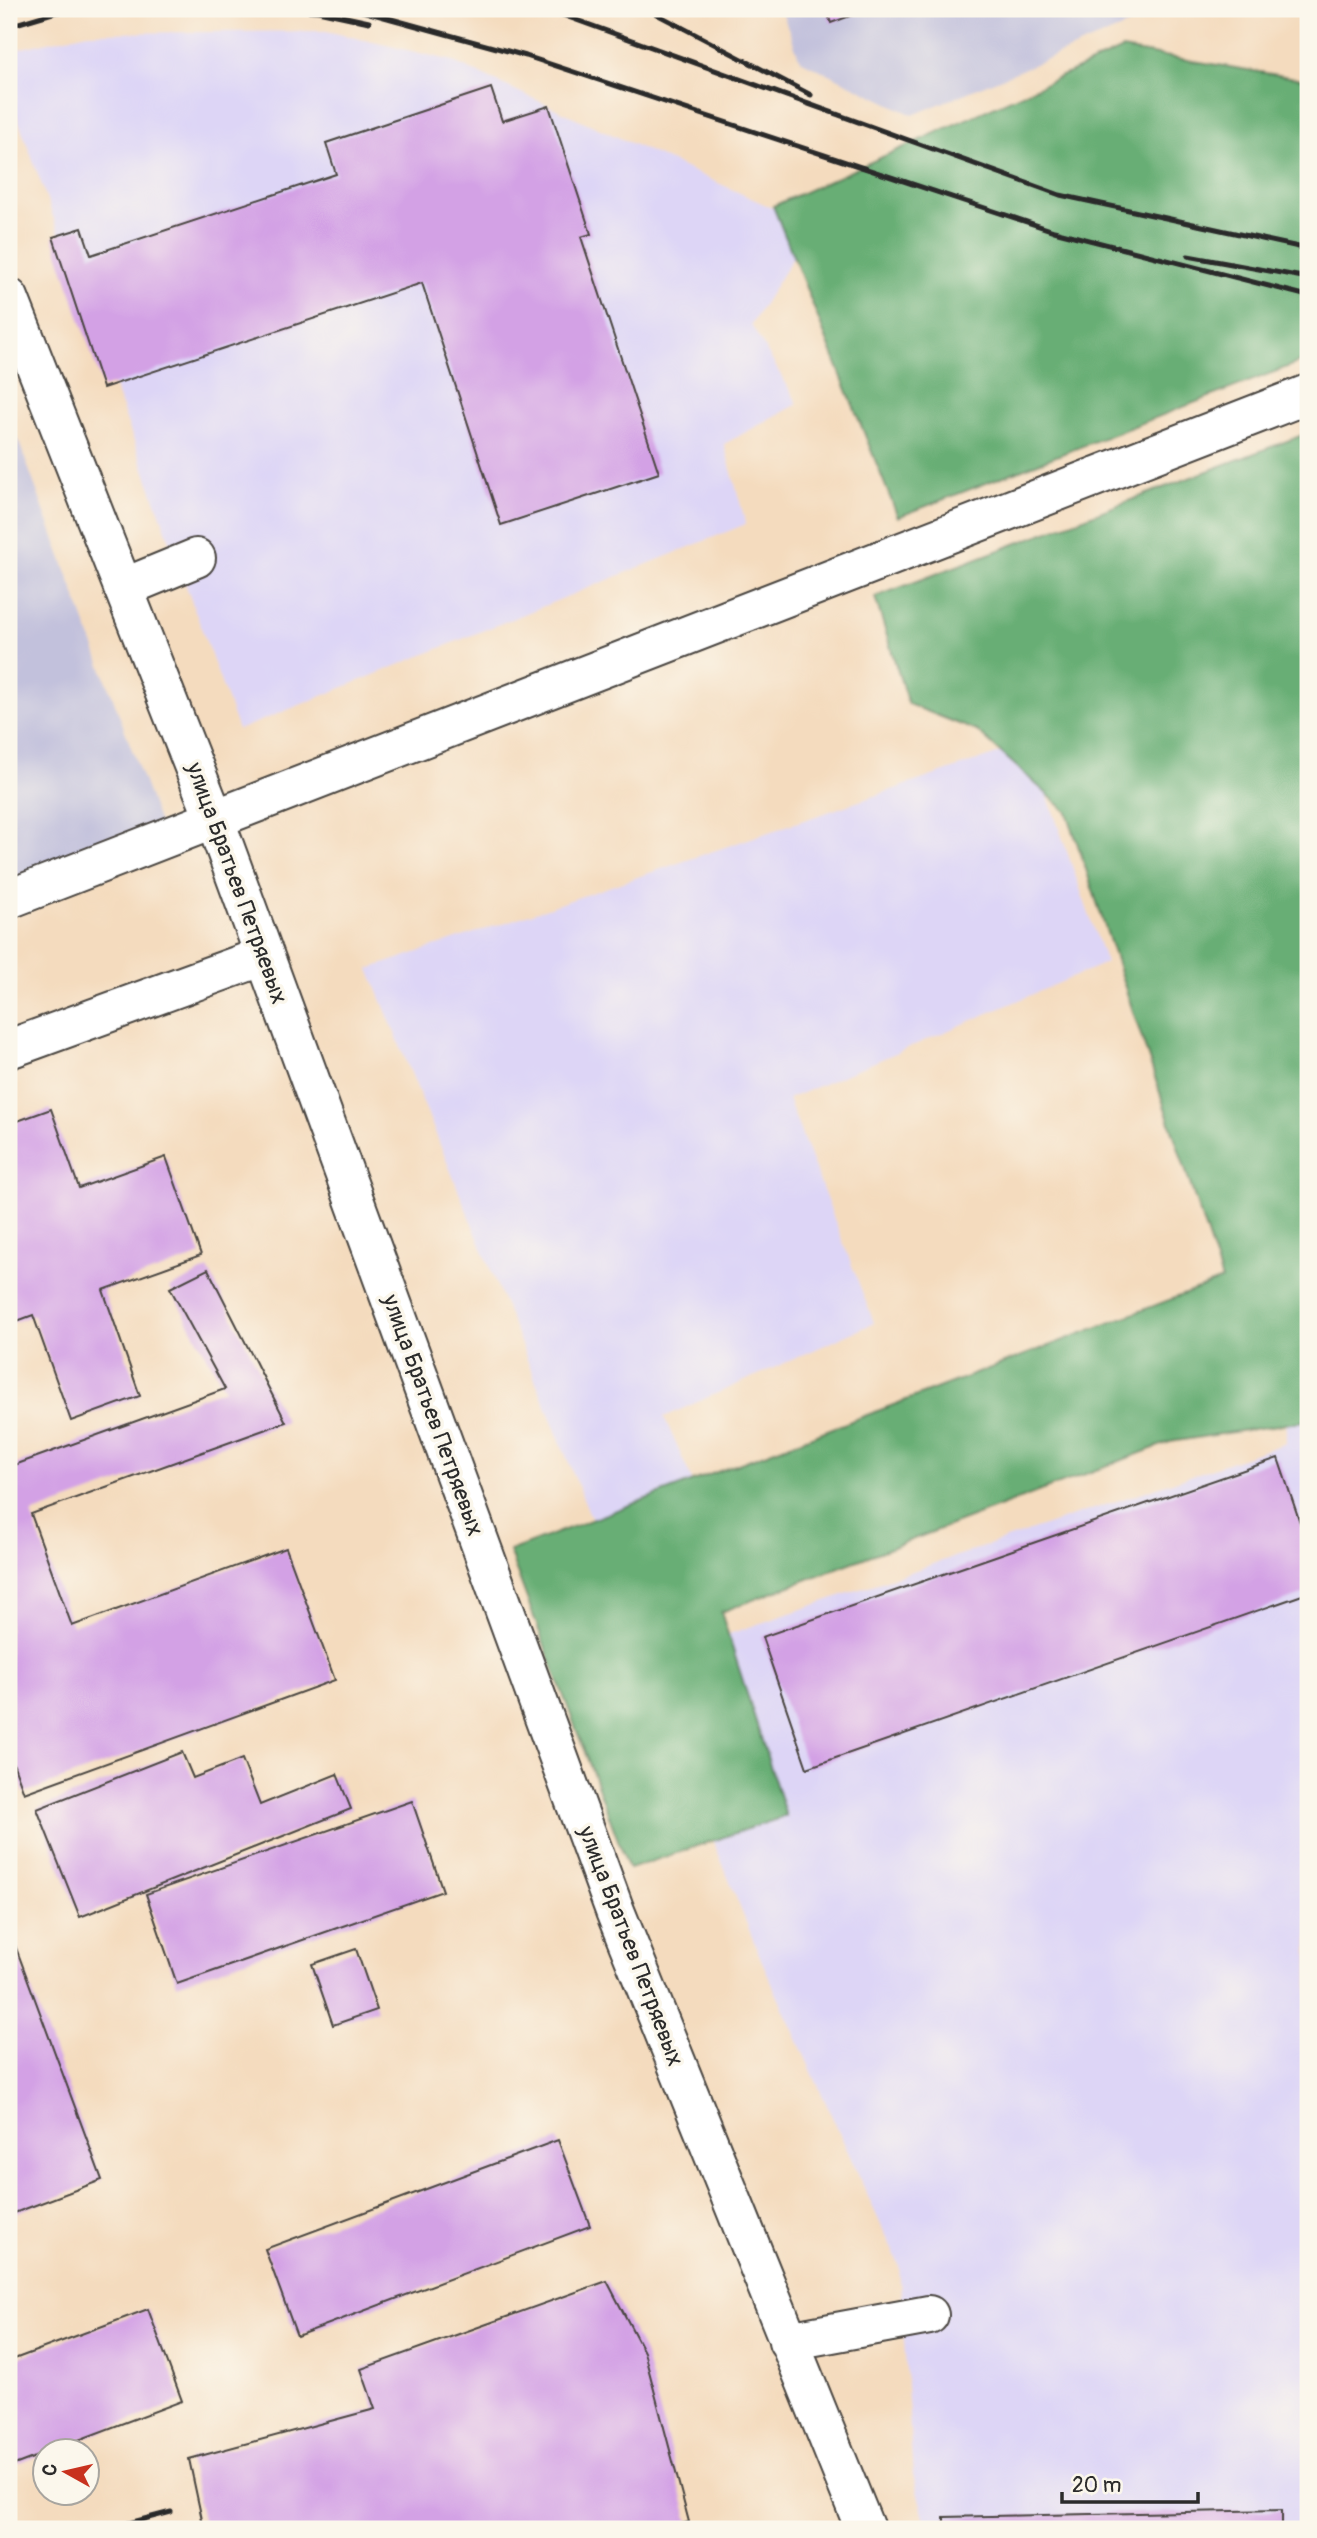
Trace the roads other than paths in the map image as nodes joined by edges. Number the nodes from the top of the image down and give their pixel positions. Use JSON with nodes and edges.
{"nodes":[{"id":1,"x":9,"y":298,"type":"edge"},
{"id":2,"x":1308,"y":394,"type":"edge"},
{"id":3,"x":197,"y":558,"type":"dead end"},
{"id":4,"x":123,"y":588,"type":"junction"},
{"id":5,"x":214,"y":818,"type":"junction"},
{"id":6,"x":9,"y":899,"type":"edge"},
{"id":7,"x":264,"y":956,"type":"junction"},
{"id":8,"x":9,"y":1049,"type":"edge"},
{"id":9,"x":929,"y":2315,"type":"dead end"},
{"id":10,"x":788,"y":2340,"type":"junction"},
{"id":11,"x":864,"y":2529,"type":"edge"}],
"edges":[{"from":1,"to":4,"type":"street","name":"улица Братьев Петряевых"},
{"from":2,"to":5,"type":"street"},
{"from":3,"to":4,"type":"street"},
{"from":4,"to":5,"type":"street","name":"улица Братьев Петряевых"},
{"from":5,"to":6,"type":"street"},
{"from":5,"to":7,"type":"street","name":"улица Братьев Петряевых"},
{"from":7,"to":8,"type":"street"},
{"from":7,"to":10,"type":"street","name":"улица Братьев Петряевых"},
{"from":9,"to":10,"type":"street"},
{"from":10,"to":11,"type":"street","name":"улица Братьев Петряевых"}]}
